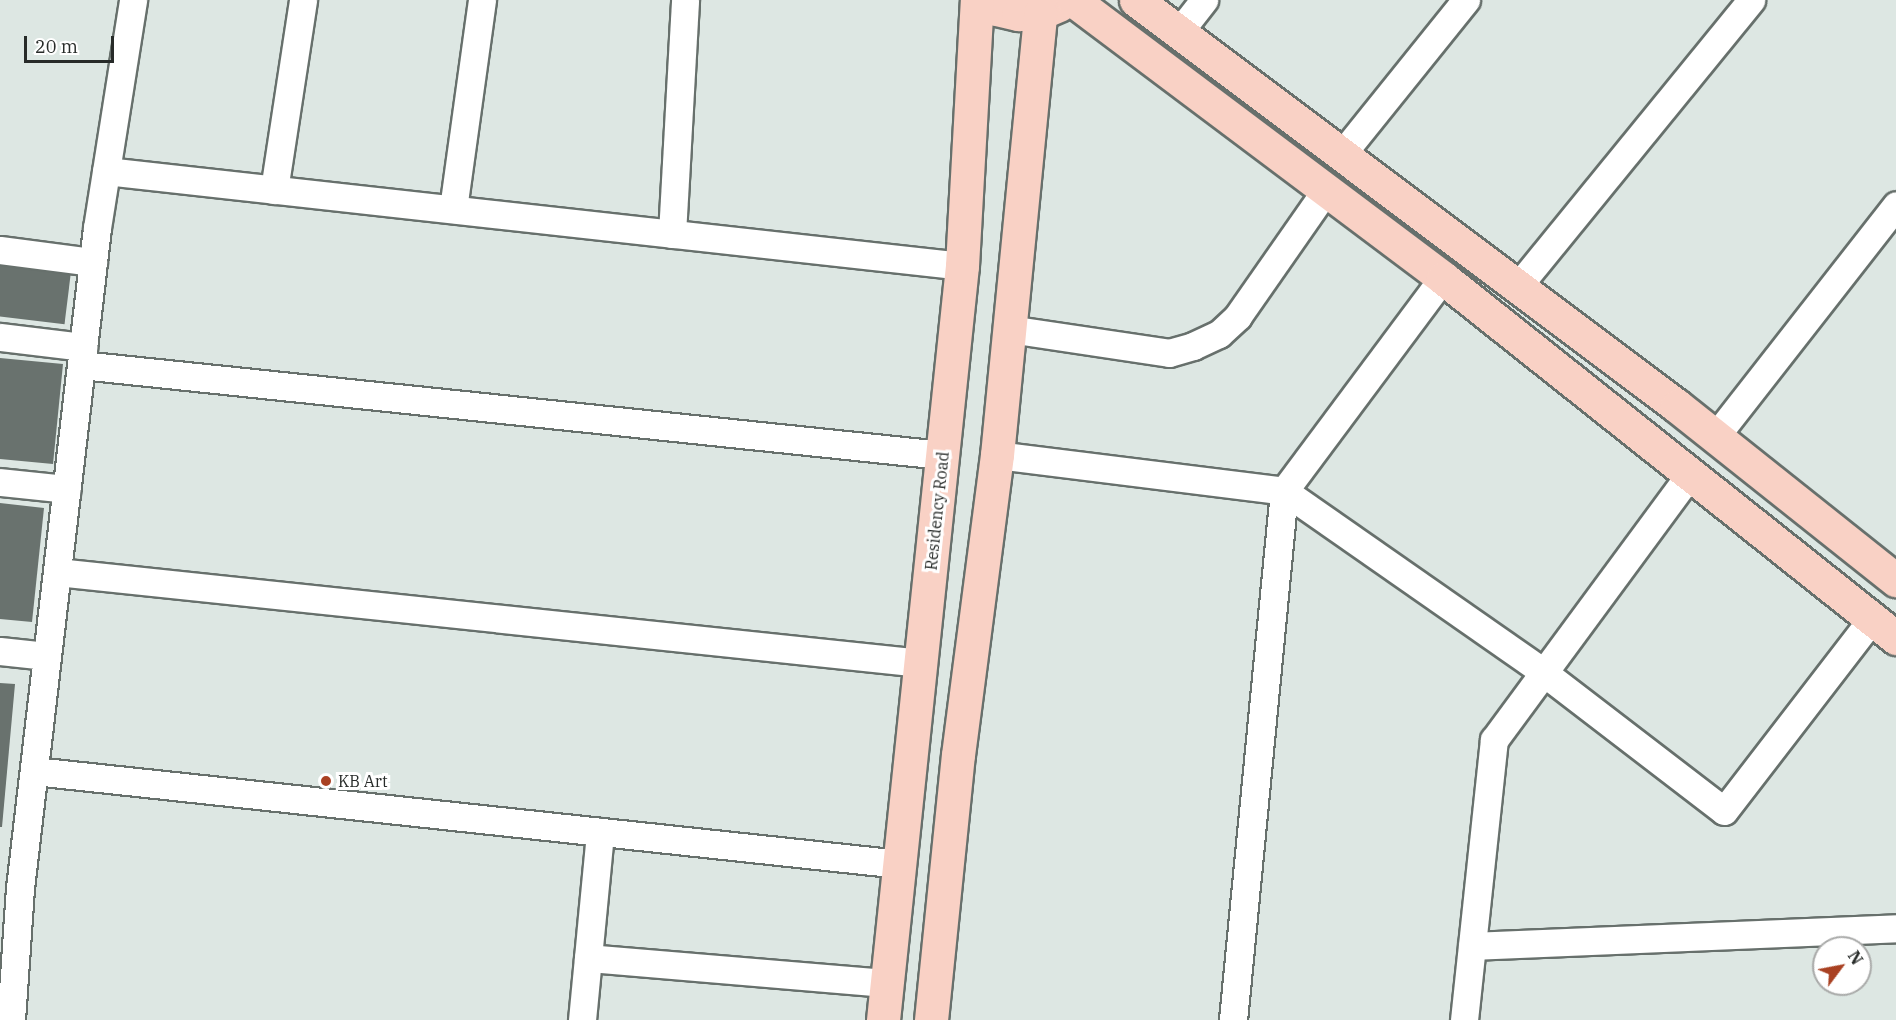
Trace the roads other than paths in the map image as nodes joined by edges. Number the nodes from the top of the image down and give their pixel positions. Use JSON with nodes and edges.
{"nodes":[{"id":1,"x":133,"y":0,"type":"edge"},
{"id":2,"x":303,"y":0,"type":"edge"},
{"id":3,"x":482,"y":0,"type":"edge"},
{"id":4,"x":685,"y":0,"type":"edge"},
{"id":5,"x":978,"y":0,"type":"edge"},
{"id":6,"x":1072,"y":0,"type":"edge"},
{"id":7,"x":1136,"y":0,"type":"edge"},
{"id":8,"x":1204,"y":0,"type":"edge"},
{"id":9,"x":1466,"y":0,"type":"edge"},
{"id":10,"x":1751,"y":0,"type":"edge"},
{"id":11,"x":1040,"y":13,"type":"junction"},
{"id":12,"x":1179,"y":32,"type":"junction"},
{"id":13,"x":1342,"y":154,"type":"junction"},
{"id":14,"x":106,"y":171,"type":"junction"},
{"id":15,"x":274,"y":190,"type":"junction"},
{"id":16,"x":1326,"y":190,"type":"junction"},
{"id":17,"x":1896,"y":206,"type":"edge"},
{"id":18,"x":453,"y":209,"type":"junction"},
{"id":19,"x":672,"y":234,"type":"junction"},
{"id":20,"x":0,"y":250,"type":"edge"},
{"id":21,"x":93,"y":262,"type":"junction"},
{"id":22,"x":962,"y":266,"type":"junction"},
{"id":23,"x":1443,"y":278,"type":"junction"},
{"id":24,"x":1518,"y":286,"type":"junction"},
{"id":25,"x":1009,"y":329,"type":"junction"},
{"id":26,"x":0,"y":337,"type":"edge"},
{"id":27,"x":82,"y":356,"type":"junction"},
{"id":28,"x":1715,"y":437,"type":"junction"},
{"id":29,"x":942,"y":455,"type":"junction"},
{"id":30,"x":997,"y":456,"type":"junction"},
{"id":31,"x":1690,"y":474,"type":"junction"},
{"id":32,"x":0,"y":482,"type":"edge"},
{"id":33,"x":67,"y":489,"type":"junction"},
{"id":34,"x":1284,"y":491,"type":"junction"},
{"id":35,"x":57,"y":572,"type":"junction"},
{"id":36,"x":1896,"y":580,"type":"edge"},
{"id":37,"x":1884,"y":629,"type":"edge"},
{"id":38,"x":0,"y":651,"type":"edge"},
{"id":39,"x":47,"y":656,"type":"junction"},
{"id":40,"x":921,"y":663,"type":"junction"},
{"id":41,"x":1543,"y":672,"type":"junction"},
{"id":42,"x":34,"y":771,"type":"junction"},
{"id":43,"x":600,"y":832,"type":"junction"},
{"id":44,"x":900,"y":864,"type":"junction"},
{"id":45,"x":10,"y":887,"type":"edge"},
{"id":46,"x":1896,"y":928,"type":"edge"},
{"id":47,"x":1472,"y":946,"type":"junction"},
{"id":48,"x":588,"y":958,"type":"junction"},
{"id":49,"x":887,"y":983,"type":"junction"},
{"id":50,"x":11,"y":1020,"type":"edge"},
{"id":51,"x":582,"y":1020,"type":"edge"},
{"id":52,"x":884,"y":1020,"type":"edge"},
{"id":53,"x":931,"y":1020,"type":"edge"},
{"id":54,"x":1233,"y":1020,"type":"edge"},
{"id":55,"x":1464,"y":1020,"type":"edge"}],
"edges":[{"from":1,"to":14,"type":"street"},
{"from":2,"to":15,"type":"street"},
{"from":3,"to":18,"type":"street"},
{"from":4,"to":19,"type":"street"},
{"from":5,"to":11,"type":"main road"},
{"from":5,"to":22,"type":"main road","name":"Residency Road"},
{"from":6,"to":11,"type":"main road"},
{"from":6,"to":16,"type":"main road"},
{"from":7,"to":12,"type":"main road"},
{"from":8,"to":12,"type":"street"},
{"from":9,"to":13,"type":"street"},
{"from":10,"to":24,"type":"street"},
{"from":11,"to":25,"type":"main road"},
{"from":12,"to":13,"type":"main road"},
{"from":13,"to":24,"type":"main road"},
{"from":14,"to":15,"type":"street"},
{"from":14,"to":21,"type":"street"},
{"from":15,"to":18,"type":"street"},
{"from":16,"to":23,"type":"main road"},
{"from":16,"to":25,"type":"street"},
{"from":17,"to":28,"type":"street"},
{"from":18,"to":19,"type":"street"},
{"from":19,"to":22,"type":"street"},
{"from":20,"to":21,"type":"street"},
{"from":21,"to":27,"type":"street"},
{"from":22,"to":29,"type":"main road","name":"Residency Road"},
{"from":23,"to":31,"type":"main road"},
{"from":23,"to":34,"type":"street"},
{"from":24,"to":28,"type":"main road"},
{"from":25,"to":30,"type":"main road"},
{"from":26,"to":27,"type":"street"},
{"from":27,"to":29,"type":"street"},
{"from":27,"to":33,"type":"street"},
{"from":28,"to":36,"type":"main road"},
{"from":29,"to":40,"type":"main road","name":"Residency Road"},
{"from":30,"to":34,"type":"street"},
{"from":30,"to":53,"type":"main road"},
{"from":31,"to":37,"type":"main road"},
{"from":31,"to":41,"type":"street"},
{"from":32,"to":33,"type":"street"},
{"from":33,"to":35,"type":"street"},
{"from":34,"to":41,"type":"street"},
{"from":34,"to":54,"type":"street"},
{"from":35,"to":39,"type":"street"},
{"from":35,"to":40,"type":"street"},
{"from":37,"to":41,"type":"street"},
{"from":38,"to":39,"type":"street"},
{"from":39,"to":42,"type":"street"},
{"from":40,"to":44,"type":"main road","name":"Residency Road"},
{"from":41,"to":47,"type":"street"},
{"from":42,"to":43,"type":"street"},
{"from":42,"to":45,"type":"street"},
{"from":43,"to":44,"type":"street"},
{"from":43,"to":48,"type":"street"},
{"from":44,"to":49,"type":"main road","name":"Residency Road"},
{"from":45,"to":50,"type":"street"},
{"from":46,"to":47,"type":"street"},
{"from":47,"to":55,"type":"street"},
{"from":48,"to":49,"type":"street"},
{"from":48,"to":51,"type":"street"},
{"from":49,"to":52,"type":"main road","name":"Residency Road"}]}
